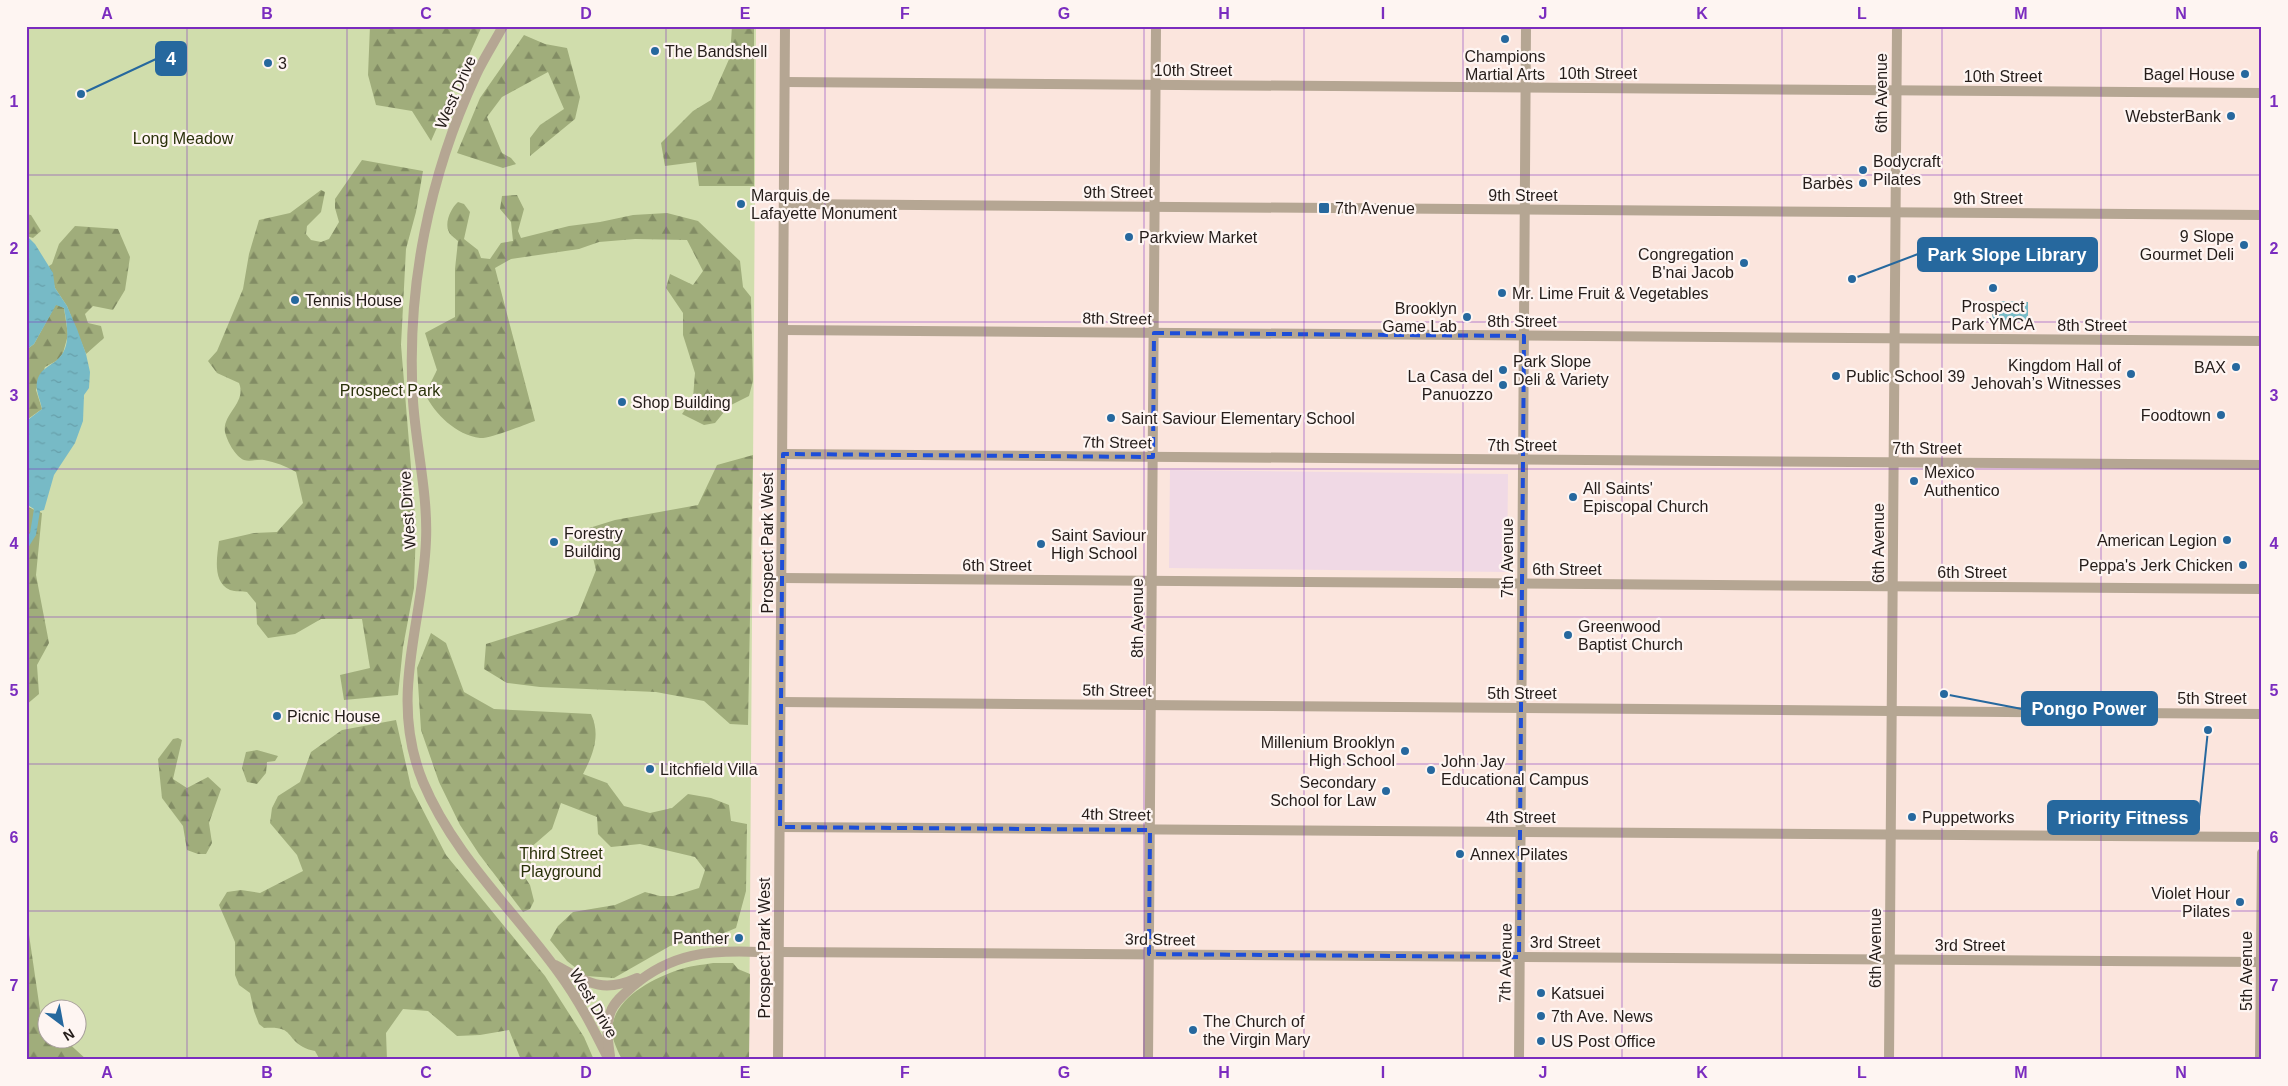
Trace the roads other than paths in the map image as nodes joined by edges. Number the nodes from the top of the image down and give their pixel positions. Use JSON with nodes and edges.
{"nodes":[{"id":1,"x":503,"y":26,"type":"edge"},
{"id":2,"x":785,"y":26,"type":"edge"},
{"id":3,"x":1156,"y":26,"type":"edge"},
{"id":4,"x":1526,"y":26,"type":"edge"},
{"id":5,"x":1897,"y":26,"type":"edge"},
{"id":6,"x":785,"y":82,"type":"junction"},
{"id":7,"x":1156,"y":85,"type":"junction"},
{"id":8,"x":1526,"y":87,"type":"junction"},
{"id":9,"x":1896,"y":90,"type":"junction"},
{"id":10,"x":2262,"y":93,"type":"edge"},
{"id":11,"x":784,"y":204,"type":"junction"},
{"id":12,"x":1155,"y":207,"type":"junction"},
{"id":13,"x":1525,"y":210,"type":"junction"},
{"id":14,"x":1896,"y":212,"type":"junction"},
{"id":15,"x":2262,"y":215,"type":"edge"},
{"id":16,"x":783,"y":330,"type":"junction"},
{"id":17,"x":1154,"y":333,"type":"junction"},
{"id":18,"x":1524,"y":336,"type":"junction"},
{"id":19,"x":1896,"y":339,"type":"junction"},
{"id":20,"x":2262,"y":341,"type":"edge"},
{"id":21,"x":783,"y":454,"type":"junction"},
{"id":22,"x":1153,"y":457,"type":"junction"},
{"id":23,"x":1523,"y":460,"type":"junction"},
{"id":24,"x":1894,"y":463,"type":"junction"},
{"id":25,"x":2262,"y":465,"type":"edge"},
{"id":26,"x":782,"y":578,"type":"junction"},
{"id":27,"x":1152,"y":581,"type":"junction"},
{"id":28,"x":1522,"y":584,"type":"junction"},
{"id":29,"x":1893,"y":587,"type":"junction"},
{"id":30,"x":2262,"y":589,"type":"edge"},
{"id":31,"x":781,"y":702,"type":"junction"},
{"id":32,"x":1151,"y":705,"type":"junction"},
{"id":33,"x":1522,"y":708,"type":"junction"},
{"id":34,"x":1892,"y":711,"type":"junction"},
{"id":35,"x":2262,"y":714,"type":"edge"},
{"id":36,"x":780,"y":827,"type":"junction"},
{"id":37,"x":1150,"y":830,"type":"junction"},
{"id":38,"x":1520,"y":832,"type":"junction"},
{"id":39,"x":1891,"y":835,"type":"junction"},
{"id":40,"x":2262,"y":837,"type":"edge"},
{"id":41,"x":2262,"y":854,"type":"edge"},
{"id":42,"x":758,"y":952,"type":"dead end"},
{"id":43,"x":779,"y":952,"type":"junction"},
{"id":44,"x":1149,"y":954,"type":"junction"},
{"id":45,"x":1520,"y":957,"type":"junction"},
{"id":46,"x":1890,"y":960,"type":"junction"},
{"id":47,"x":2261,"y":962,"type":"edge"},
{"id":48,"x":552,"y":963,"type":"junction"},
{"id":49,"x":649,"y":972,"type":"junction"},
{"id":50,"x":610,"y":1060,"type":"edge"},
{"id":51,"x":778,"y":1060,"type":"edge"},
{"id":52,"x":1148,"y":1060,"type":"edge"},
{"id":53,"x":1519,"y":1060,"type":"edge"},
{"id":54,"x":1889,"y":1060,"type":"edge"},
{"id":55,"x":2260,"y":1060,"type":"edge"}],
"edges":[{"from":1,"to":48,"type":"street","name":"West Drive"},
{"from":2,"to":6,"type":"street","name":"Prospect Park West"},
{"from":3,"to":7,"type":"street","name":"8th Avenue"},
{"from":4,"to":8,"type":"street","name":"7th Avenue"},
{"from":5,"to":9,"type":"street","name":"6th Avenue"},
{"from":6,"to":7,"type":"street","name":"10th Street"},
{"from":6,"to":11,"type":"street","name":"Prospect Park West"},
{"from":7,"to":8,"type":"street","name":"10th Street"},
{"from":7,"to":12,"type":"street","name":"8th Avenue"},
{"from":8,"to":9,"type":"street","name":"10th Street"},
{"from":8,"to":13,"type":"street","name":"7th Avenue"},
{"from":9,"to":10,"type":"street","name":"10th Street"},
{"from":9,"to":14,"type":"street","name":"6th Avenue"},
{"from":11,"to":12,"type":"street","name":"9th Street"},
{"from":11,"to":16,"type":"street","name":"Prospect Park West"},
{"from":12,"to":13,"type":"street","name":"9th Street"},
{"from":12,"to":17,"type":"street","name":"8th Avenue"},
{"from":13,"to":14,"type":"street","name":"9th Street"},
{"from":13,"to":18,"type":"street","name":"7th Avenue"},
{"from":14,"to":15,"type":"street","name":"9th Street"},
{"from":14,"to":19,"type":"street","name":"6th Avenue"},
{"from":16,"to":17,"type":"street","name":"8th Street"},
{"from":16,"to":21,"type":"street","name":"Prospect Park West"},
{"from":17,"to":18,"type":"street","name":"8th Street"},
{"from":17,"to":22,"type":"street","name":"8th Avenue"},
{"from":18,"to":19,"type":"street","name":"8th Street"},
{"from":18,"to":23,"type":"street","name":"7th Avenue"},
{"from":19,"to":20,"type":"street","name":"8th Street"},
{"from":19,"to":24,"type":"street","name":"6th Avenue"},
{"from":21,"to":22,"type":"street","name":"7th Street"},
{"from":21,"to":26,"type":"street","name":"Prospect Park West"},
{"from":22,"to":23,"type":"street","name":"7th Street"},
{"from":22,"to":27,"type":"street","name":"8th Avenue"},
{"from":23,"to":24,"type":"street","name":"7th Street"},
{"from":23,"to":28,"type":"street","name":"7th Avenue"},
{"from":24,"to":25,"type":"street","name":"7th Street"},
{"from":24,"to":29,"type":"street","name":"6th Avenue"},
{"from":26,"to":27,"type":"street","name":"6th Street"},
{"from":26,"to":31,"type":"street","name":"Prospect Park West"},
{"from":27,"to":28,"type":"street","name":"6th Street"},
{"from":27,"to":32,"type":"street","name":"8th Avenue"},
{"from":28,"to":29,"type":"street","name":"6th Street"},
{"from":28,"to":33,"type":"street","name":"7th Avenue"},
{"from":29,"to":30,"type":"street","name":"6th Street"},
{"from":29,"to":34,"type":"street","name":"6th Avenue"},
{"from":31,"to":32,"type":"street","name":"5th Street"},
{"from":31,"to":36,"type":"street","name":"Prospect Park West"},
{"from":32,"to":33,"type":"street","name":"5th Street"},
{"from":32,"to":37,"type":"street","name":"8th Avenue"},
{"from":33,"to":34,"type":"street","name":"5th Street"},
{"from":33,"to":38,"type":"street","name":"7th Avenue"},
{"from":34,"to":35,"type":"street","name":"5th Street"},
{"from":34,"to":39,"type":"street","name":"6th Avenue"},
{"from":36,"to":37,"type":"street","name":"4th Street"},
{"from":36,"to":43,"type":"street","name":"Prospect Park West"},
{"from":37,"to":38,"type":"street","name":"4th Street"},
{"from":37,"to":44,"type":"street","name":"8th Avenue"},
{"from":38,"to":39,"type":"street","name":"4th Street"},
{"from":38,"to":45,"type":"street","name":"7th Avenue"},
{"from":39,"to":40,"type":"street","name":"4th Street"},
{"from":39,"to":46,"type":"street","name":"6th Avenue"},
{"from":41,"to":47,"type":"street","name":"5th Avenue"},
{"from":42,"to":49,"type":"street"},
{"from":43,"to":44,"type":"street","name":"3rd Street"},
{"from":43,"to":51,"type":"street","name":"Prospect Park West"},
{"from":44,"to":45,"type":"street","name":"3rd Street"},
{"from":44,"to":52,"type":"street","name":"8th Avenue"},
{"from":45,"to":46,"type":"street","name":"3rd Street"},
{"from":45,"to":53,"type":"street","name":"7th Avenue"},
{"from":46,"to":47,"type":"street","name":"3rd Street"},
{"from":46,"to":54,"type":"street","name":"6th Avenue"},
{"from":47,"to":55,"type":"street","name":"5th Avenue"},
{"from":48,"to":49,"type":"street","name":"West Drive"},
{"from":48,"to":50,"type":"street","name":"West Drive"},
{"from":49,"to":50,"type":"street"}]}
